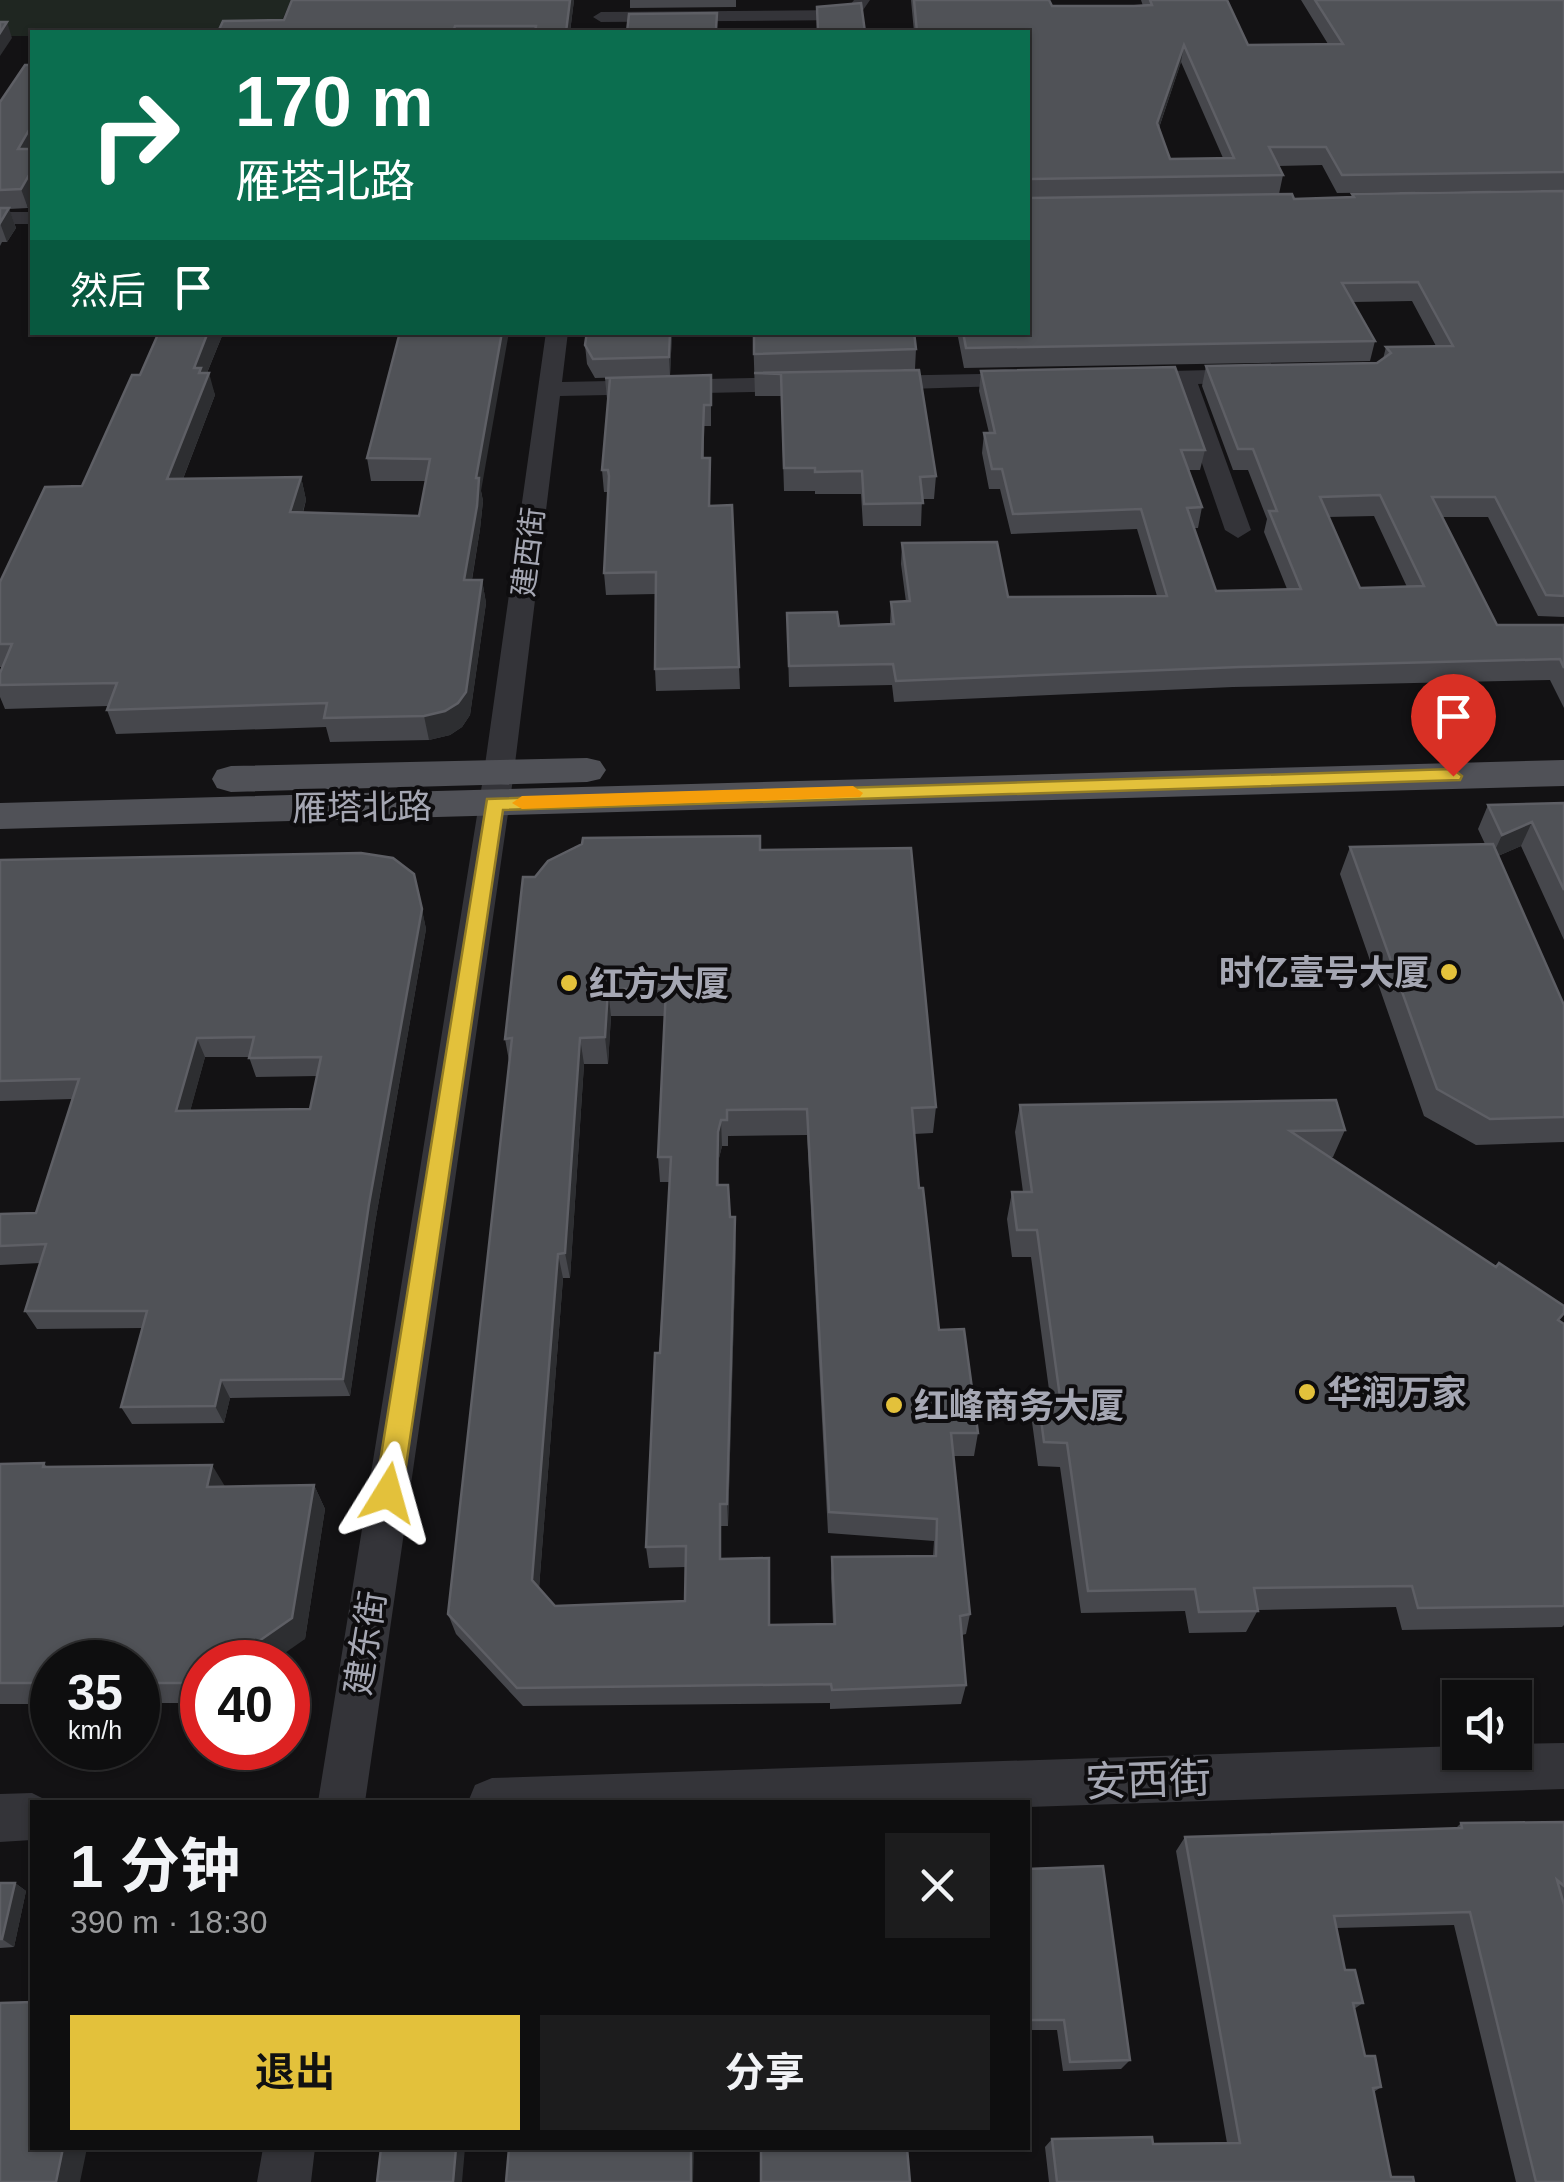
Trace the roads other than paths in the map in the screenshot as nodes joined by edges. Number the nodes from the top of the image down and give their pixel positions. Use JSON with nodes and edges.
{"nodes":[{"id":1,"x":862,"y":0,"type":"edge"},
{"id":2,"x":601,"y":16,"type":"edge"},
{"id":3,"x":0,"y":218,"type":"edge"},
{"id":4,"x":30,"y":218,"type":"edge"},
{"id":5,"x":557,"y":335,"type":"edge"},
{"id":6,"x":1277,"y":375,"type":"edge"},
{"id":7,"x":1184,"y":378,"type":"junction"},
{"id":8,"x":1104,"y":379,"type":"edge"},
{"id":9,"x":1045,"y":380,"type":"edge"},
{"id":10,"x":549,"y":389,"type":"junction"},
{"id":11,"x":1238,"y":530,"type":"dead end"},
{"id":12,"x":1564,"y":747,"type":"edge"},
{"id":13,"x":1564,"y":773,"type":"edge"},
{"id":14,"x":0,"y":785,"type":"edge"},
{"id":15,"x":497,"y":788,"type":"junction"},
{"id":16,"x":0,"y":816,"type":"edge"},
{"id":17,"x":1564,"y":1766,"type":"edge"},
{"id":18,"x":341,"y":1800,"type":"edge"},
{"id":19,"x":552,"y":1800,"type":"edge"},
{"id":20,"x":30,"y":1817,"type":"edge"},
{"id":21,"x":0,"y":1818,"type":"edge"},
{"id":22,"x":289,"y":2150,"type":"edge"},
{"id":23,"x":284,"y":2182,"type":"edge"}],
"edges":[{"from":1,"to":2,"type":"street"},
{"from":3,"to":4,"type":"street"},
{"from":5,"to":10,"type":"street","name":"建西街"},
{"from":6,"to":7,"type":"street"},
{"from":7,"to":8,"type":"street"},
{"from":7,"to":11,"type":"street"},
{"from":9,"to":10,"type":"street"},
{"from":10,"to":15,"type":"street","name":"建西街"},
{"from":12,"to":15,"type":"main road","name":"雁塔北路"},
{"from":13,"to":15,"type":"main road","name":"雁塔北路"},
{"from":14,"to":15,"type":"main road","name":"雁塔北路"},
{"from":15,"to":16,"type":"main road","name":"雁塔北路"},
{"from":15,"to":18,"type":"street","name":"建东街"},
{"from":17,"to":19,"type":"street","name":"安西街"},
{"from":20,"to":21,"type":"street"},
{"from":22,"to":23,"type":"street"}]}
